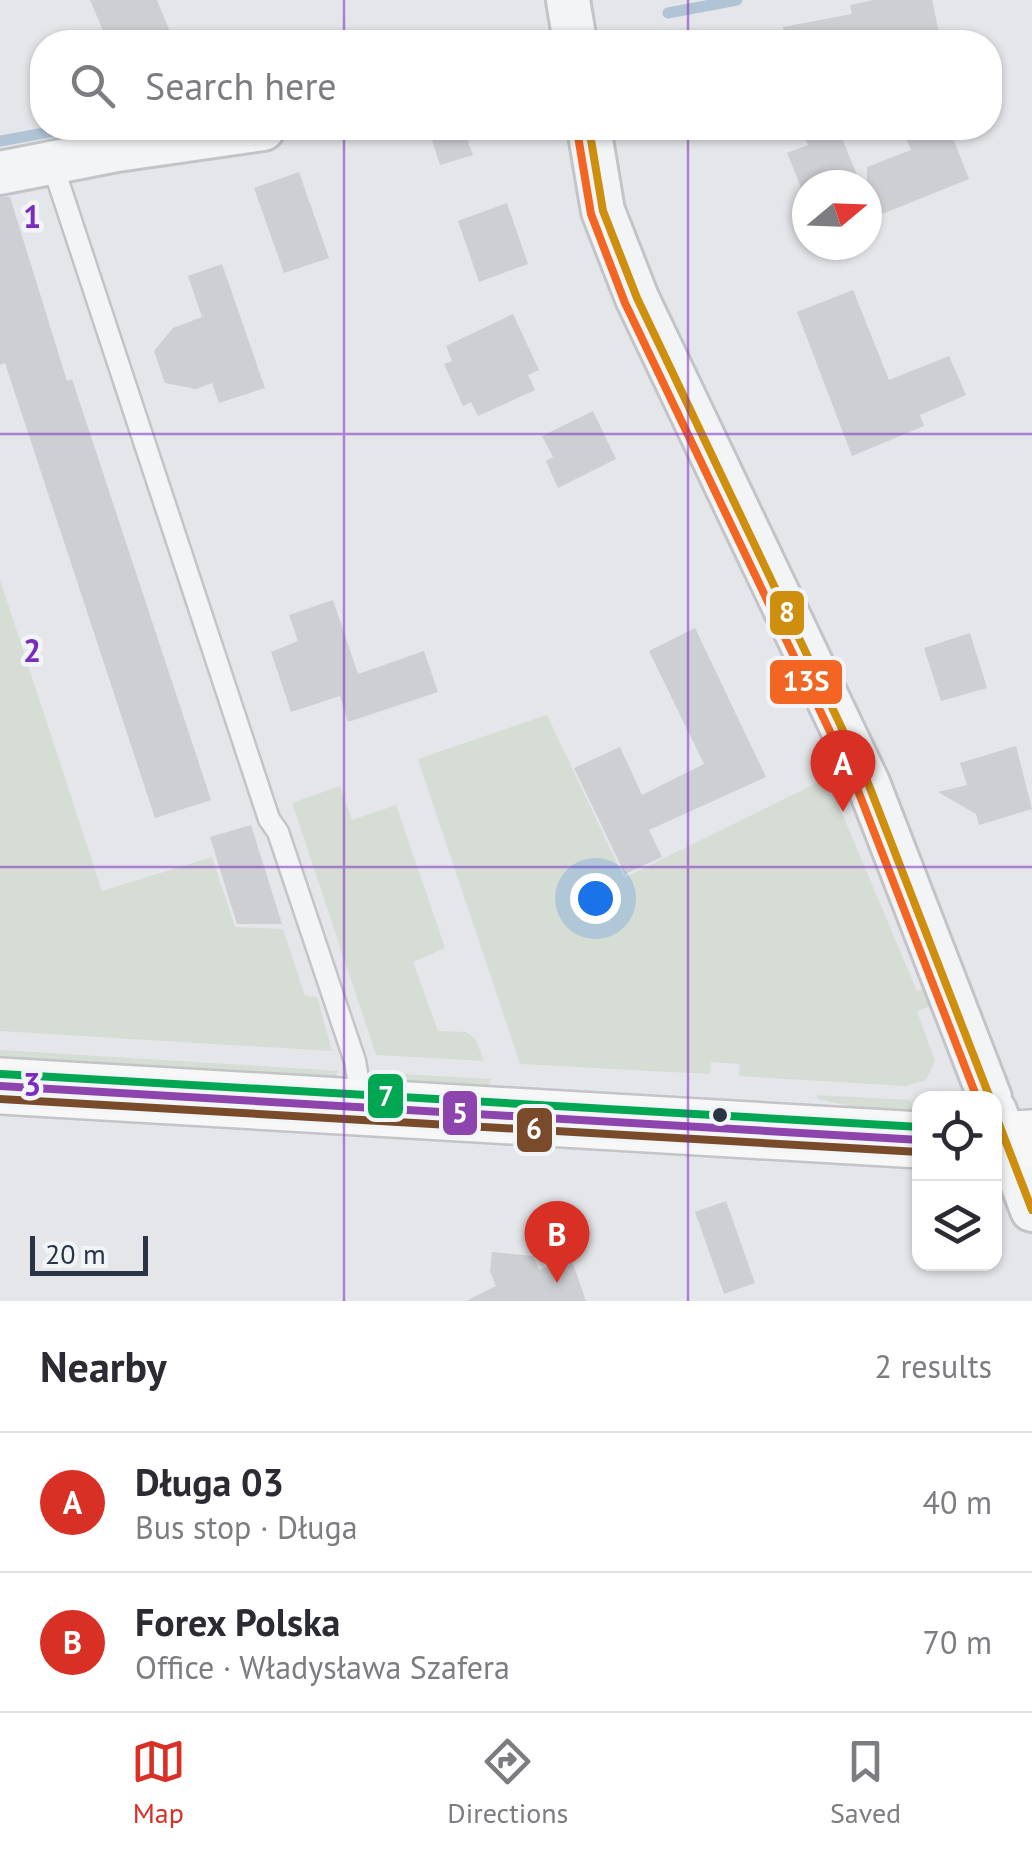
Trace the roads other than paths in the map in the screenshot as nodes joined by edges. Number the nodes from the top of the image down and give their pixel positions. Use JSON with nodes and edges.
{"nodes":[{"id":1,"x":568,"y":0,"type":"edge"},
{"id":2,"x":574,"y":30,"type":"edge"},
{"id":3,"x":195,"y":140,"type":"edge"},
{"id":4,"x":592,"y":140,"type":"edge"},
{"id":5,"x":52,"y":163,"type":"junction"},
{"id":6,"x":0,"y":174,"type":"edge"},
{"id":7,"x":0,"y":1086,"type":"edge"},
{"id":8,"x":362,"y":1108,"type":"junction"},
{"id":9,"x":1003,"y":1125,"type":"edge"},
{"id":10,"x":912,"y":1140,"type":"edge"},
{"id":11,"x":1032,"y":1210,"type":"edge"}],
"edges":[{"from":1,"to":2,"type":"street"},
{"from":3,"to":5,"type":"street"},
{"from":4,"to":9,"type":"street"},
{"from":5,"to":6,"type":"street"},
{"from":5,"to":8,"type":"lane"},
{"from":7,"to":8,"type":"street"},
{"from":8,"to":10,"type":"street"},
{"from":9,"to":11,"type":"street"}]}
